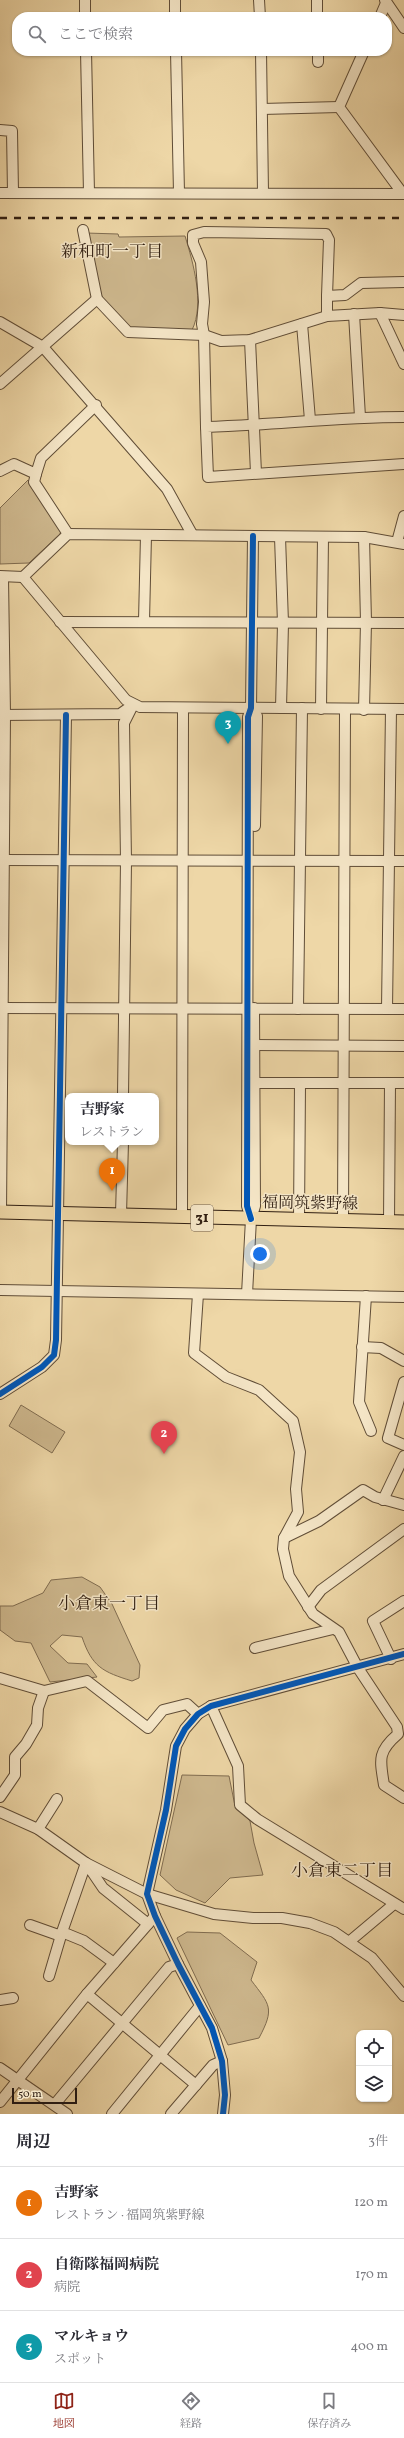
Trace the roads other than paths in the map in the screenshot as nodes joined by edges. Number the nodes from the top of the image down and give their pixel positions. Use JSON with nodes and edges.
{"nodes":[{"id":1,"x":85,"y":0,"type":"edge"},
{"id":2,"x":175,"y":0,"type":"edge"},
{"id":3,"x":259,"y":0,"type":"edge"},
{"id":4,"x":317,"y":0,"type":"edge"},
{"id":5,"x":385,"y":2,"type":"edge"},
{"id":6,"x":86,"y":12,"type":"edge"},
{"id":7,"x":175,"y":12,"type":"edge"},
{"id":8,"x":260,"y":12,"type":"edge"},
{"id":9,"x":317,"y":12,"type":"edge"},
{"id":10,"x":382,"y":12,"type":"edge"},
{"id":11,"x":404,"y":28,"type":"edge"},
{"id":12,"x":86,"y":56,"type":"edge"},
{"id":13,"x":176,"y":56,"type":"edge"},
{"id":14,"x":260,"y":56,"type":"edge"},
{"id":15,"x":318,"y":56,"type":"edge"},
{"id":16,"x":362,"y":56,"type":"edge"},
{"id":17,"x":318,"y":62,"type":"dead end"},
{"id":18,"x":339,"y":108,"type":"junction"},
{"id":19,"x":262,"y":109,"type":"junction"},
{"id":20,"x":0,"y":130,"type":"edge"},
{"id":21,"x":0,"y":193,"type":"edge"},
{"id":22,"x":13,"y":193,"type":"junction"},
{"id":23,"x":89,"y":193,"type":"junction"},
{"id":24,"x":179,"y":193,"type":"junction"},
{"id":25,"x":263,"y":193,"type":"junction"},
{"id":26,"x":403,"y":194,"type":"edge"},
{"id":27,"x":83,"y":230,"type":"dead end"},
{"id":28,"x":404,"y":282,"type":"edge"},
{"id":29,"x":327,"y":296,"type":"junction"},
{"id":30,"x":97,"y":299,"type":"junction"},
{"id":31,"x":380,"y":313,"type":"junction"},
{"id":32,"x":354,"y":314,"type":"junction"},
{"id":33,"x":404,"y":315,"type":"edge"},
{"id":34,"x":327,"y":316,"type":"junction"},
{"id":35,"x":0,"y":322,"type":"edge"},
{"id":36,"x":302,"y":324,"type":"junction"},
{"id":37,"x":204,"y":335,"type":"junction"},
{"id":38,"x":250,"y":340,"type":"junction"},
{"id":39,"x":43,"y":347,"type":"junction"},
{"id":40,"x":404,"y":364,"type":"edge"},
{"id":41,"x":0,"y":384,"type":"edge"},
{"id":42,"x":96,"y":405,"type":"junction"},
{"id":43,"x":360,"y":417,"type":"junction"},
{"id":44,"x":404,"y":417,"type":"edge"},
{"id":45,"x":310,"y":420,"type":"junction"},
{"id":46,"x":253,"y":426,"type":"junction"},
{"id":47,"x":206,"y":427,"type":"junction"},
{"id":48,"x":404,"y":464,"type":"edge"},
{"id":49,"x":0,"y":471,"type":"edge"},
{"id":50,"x":256,"y":473,"type":"junction"},
{"id":51,"x":36,"y":474,"type":"junction"},
{"id":52,"x":404,"y":516,"type":"edge"},
{"id":53,"x":68,"y":534,"type":"junction"},
{"id":54,"x":192,"y":534,"type":"junction"},
{"id":55,"x":146,"y":535,"type":"junction"},
{"id":56,"x":253,"y":536,"type":"junction"},
{"id":57,"x":280,"y":537,"type":"junction"},
{"id":58,"x":323,"y":537,"type":"junction"},
{"id":59,"x":364,"y":537,"type":"junction"},
{"id":60,"x":400,"y":543,"type":"edge"},
{"id":61,"x":2,"y":577,"type":"edge"},
{"id":62,"x":23,"y":577,"type":"junction"},
{"id":63,"x":144,"y":621,"type":"junction"},
{"id":64,"x":252,"y":621,"type":"junction"},
{"id":65,"x":60,"y":622,"type":"junction"},
{"id":66,"x":323,"y":622,"type":"junction"},
{"id":67,"x":366,"y":622,"type":"junction"},
{"id":68,"x":283,"y":623,"type":"junction"},
{"id":69,"x":404,"y":623,"type":"edge"},
{"id":70,"x":133,"y":705,"type":"junction"},
{"id":71,"x":183,"y":708,"type":"junction"},
{"id":72,"x":251,"y":708,"type":"junction"},
{"id":73,"x":281,"y":708,"type":"junction"},
{"id":74,"x":302,"y":708,"type":"junction"},
{"id":75,"x":321,"y":708,"type":"junction"},
{"id":76,"x":391,"y":709,"type":"junction"},
{"id":77,"x":404,"y":709,"type":"edge"},
{"id":78,"x":345,"y":710,"type":"junction"},
{"id":79,"x":364,"y":710,"type":"junction"},
{"id":80,"x":3,"y":715,"type":"edge"},
{"id":81,"x":66,"y":715,"type":"junction"},
{"id":82,"x":64,"y":859,"type":"junction"},
{"id":83,"x":2,"y":860,"type":"edge"},
{"id":84,"x":126,"y":861,"type":"junction"},
{"id":85,"x":184,"y":861,"type":"junction"},
{"id":86,"x":404,"y":861,"type":"edge"},
{"id":87,"x":251,"y":862,"type":"junction"},
{"id":88,"x":300,"y":862,"type":"junction"},
{"id":89,"x":345,"y":862,"type":"junction"},
{"id":90,"x":390,"y":862,"type":"junction"},
{"id":91,"x":2,"y":1008,"type":"edge"},
{"id":92,"x":62,"y":1008,"type":"junction"},
{"id":93,"x":125,"y":1008,"type":"junction"},
{"id":94,"x":183,"y":1008,"type":"junction"},
{"id":95,"x":251,"y":1008,"type":"junction"},
{"id":96,"x":298,"y":1009,"type":"junction"},
{"id":97,"x":342,"y":1009,"type":"junction"},
{"id":98,"x":387,"y":1009,"type":"junction"},
{"id":99,"x":404,"y":1009,"type":"edge"},
{"id":100,"x":254,"y":1045,"type":"junction"},
{"id":101,"x":345,"y":1046,"type":"junction"},
{"id":102,"x":404,"y":1046,"type":"edge"},
{"id":103,"x":251,"y":1083,"type":"junction"},
{"id":104,"x":345,"y":1083,"type":"junction"},
{"id":105,"x":390,"y":1083,"type":"junction"},
{"id":106,"x":404,"y":1083,"type":"edge"},
{"id":107,"x":300,"y":1084,"type":"junction"},
{"id":108,"x":124,"y":1093,"type":"edge"},
{"id":109,"x":123,"y":1145,"type":"edge"},
{"id":110,"x":1,"y":1212,"type":"edge"},
{"id":111,"x":58,"y":1213,"type":"junction"},
{"id":112,"x":122,"y":1214,"type":"junction"},
{"id":113,"x":182,"y":1217,"type":"junction"},
{"id":114,"x":251,"y":1219,"type":"junction"},
{"id":115,"x":299,"y":1220,"type":"junction"},
{"id":116,"x":343,"y":1221,"type":"junction"},
{"id":117,"x":388,"y":1222,"type":"junction"},
{"id":118,"x":404,"y":1222,"type":"edge"},
{"id":119,"x":0,"y":1290,"type":"edge"},
{"id":120,"x":56,"y":1291,"type":"junction"},
{"id":121,"x":198,"y":1294,"type":"junction"},
{"id":122,"x":247,"y":1294,"type":"junction"},
{"id":123,"x":366,"y":1296,"type":"junction"},
{"id":124,"x":404,"y":1297,"type":"edge"},
{"id":125,"x":362,"y":1347,"type":"junction"},
{"id":126,"x":404,"y":1361,"type":"edge"},
{"id":127,"x":404,"y":1382,"type":"edge"},
{"id":128,"x":0,"y":1394,"type":"edge"},
{"id":129,"x":371,"y":1431,"type":"dead end"},
{"id":130,"x":404,"y":1445,"type":"edge"},
{"id":131,"x":404,"y":1456,"type":"edge"},
{"id":132,"x":383,"y":1500,"type":"junction"},
{"id":133,"x":404,"y":1505,"type":"edge"},
{"id":134,"x":404,"y":1529,"type":"edge"},
{"id":135,"x":284,"y":1538,"type":"junction"},
{"id":136,"x":404,"y":1601,"type":"edge"},
{"id":137,"x":308,"y":1607,"type":"junction"},
{"id":138,"x":333,"y":1628,"type":"junction"},
{"id":139,"x":255,"y":1648,"type":"dead end"},
{"id":140,"x":404,"y":1654,"type":"edge"},
{"id":141,"x":391,"y":1659,"type":"junction"},
{"id":142,"x":358,"y":1668,"type":"junction"},
{"id":143,"x":0,"y":1678,"type":"edge"},
{"id":144,"x":44,"y":1691,"type":"junction"},
{"id":145,"x":211,"y":1706,"type":"junction"},
{"id":146,"x":198,"y":1714,"type":"junction"},
{"id":147,"x":0,"y":1796,"type":"edge"},
{"id":148,"x":404,"y":1798,"type":"edge"},
{"id":149,"x":57,"y":1799,"type":"dead end"},
{"id":150,"x":0,"y":1812,"type":"edge"},
{"id":151,"x":38,"y":1829,"type":"junction"},
{"id":152,"x":86,"y":1863,"type":"junction"},
{"id":153,"x":147,"y":1894,"type":"junction"},
{"id":154,"x":394,"y":1904,"type":"junction"},
{"id":155,"x":404,"y":1909,"type":"edge"},
{"id":156,"x":152,"y":1920,"type":"junction"},
{"id":157,"x":30,"y":1925,"type":"dead end"},
{"id":158,"x":62,"y":1934,"type":"junction"},
{"id":159,"x":350,"y":1941,"type":"junction"},
{"id":160,"x":114,"y":1963,"type":"junction"},
{"id":161,"x":178,"y":1964,"type":"junction"},
{"id":162,"x":48,"y":1976,"type":"dead end"},
{"id":163,"x":87,"y":1994,"type":"junction"},
{"id":164,"x":404,"y":1996,"type":"edge"},
{"id":165,"x":13,"y":1998,"type":"dead end"},
{"id":166,"x":0,"y":2000,"type":"edge"},
{"id":167,"x":200,"y":2006,"type":"junction"},
{"id":168,"x":122,"y":2023,"type":"junction"},
{"id":169,"x":159,"y":2054,"type":"junction"},
{"id":170,"x":222,"y":2061,"type":"junction"},
{"id":171,"x":0,"y":2068,"type":"edge"},
{"id":172,"x":18,"y":2080,"type":"junction"},
{"id":173,"x":196,"y":2085,"type":"junction"},
{"id":174,"x":0,"y":2102,"type":"edge"},
{"id":175,"x":55,"y":2104,"type":"junction"},
{"id":176,"x":67,"y":2114,"type":"edge"},
{"id":177,"x":112,"y":2114,"type":"edge"},
{"id":178,"x":171,"y":2114,"type":"edge"},
{"id":179,"x":223,"y":2114,"type":"edge"}],
"edges":[{"from":1,"to":6,"type":"street"},
{"from":2,"to":7,"type":"street"},
{"from":3,"to":8,"type":"street"},
{"from":4,"to":9,"type":"street"},
{"from":5,"to":10,"type":"street"},
{"from":5,"to":11,"type":"street"},
{"from":12,"to":23,"type":"street"},
{"from":13,"to":24,"type":"street"},
{"from":14,"to":19,"type":"street"},
{"from":15,"to":17,"type":"street"},
{"from":16,"to":18,"type":"street"},
{"from":18,"to":19,"type":"street"},
{"from":18,"to":26,"type":"street"},
{"from":19,"to":25,"type":"street"},
{"from":20,"to":22,"type":"street"},
{"from":21,"to":22,"type":"street"},
{"from":22,"to":23,"type":"street"},
{"from":23,"to":24,"type":"street"},
{"from":24,"to":25,"type":"street"},
{"from":25,"to":26,"type":"street"},
{"from":27,"to":30,"type":"street"},
{"from":28,"to":29,"type":"street"},
{"from":29,"to":34,"type":"street"},
{"from":29,"to":37,"type":"street"},
{"from":30,"to":37,"type":"street"},
{"from":30,"to":39,"type":"street"},
{"from":31,"to":32,"type":"street"},
{"from":31,"to":33,"type":"street"},
{"from":31,"to":40,"type":"street"},
{"from":32,"to":34,"type":"street"},
{"from":32,"to":43,"type":"street"},
{"from":34,"to":36,"type":"street"},
{"from":35,"to":39,"type":"street"},
{"from":36,"to":38,"type":"street"},
{"from":36,"to":45,"type":"street"},
{"from":37,"to":38,"type":"street"},
{"from":37,"to":47,"type":"street"},
{"from":38,"to":46,"type":"street"},
{"from":39,"to":41,"type":"street"},
{"from":39,"to":42,"type":"street"},
{"from":42,"to":51,"type":"street"},
{"from":42,"to":54,"type":"street"},
{"from":43,"to":44,"type":"street"},
{"from":43,"to":45,"type":"street"},
{"from":45,"to":46,"type":"street"},
{"from":46,"to":47,"type":"street"},
{"from":46,"to":50,"type":"street"},
{"from":47,"to":50,"type":"street"},
{"from":48,"to":50,"type":"street"},
{"from":49,"to":51,"type":"street"},
{"from":51,"to":53,"type":"street"},
{"from":52,"to":60,"type":"street"},
{"from":53,"to":55,"type":"street"},
{"from":53,"to":62,"type":"street"},
{"from":54,"to":55,"type":"street"},
{"from":54,"to":56,"type":"street"},
{"from":55,"to":63,"type":"street"},
{"from":56,"to":57,"type":"street"},
{"from":56,"to":64,"type":"street"},
{"from":57,"to":58,"type":"street"},
{"from":57,"to":68,"type":"street"},
{"from":58,"to":59,"type":"street"},
{"from":58,"to":66,"type":"street"},
{"from":59,"to":60,"type":"street"},
{"from":59,"to":67,"type":"street"},
{"from":61,"to":62,"type":"street"},
{"from":61,"to":80,"type":"street"},
{"from":62,"to":65,"type":"street"},
{"from":63,"to":64,"type":"street"},
{"from":63,"to":65,"type":"street"},
{"from":64,"to":68,"type":"street"},
{"from":64,"to":72,"type":"street"},
{"from":65,"to":70,"type":"street"},
{"from":66,"to":67,"type":"street"},
{"from":66,"to":68,"type":"street"},
{"from":66,"to":75,"type":"street"},
{"from":67,"to":69,"type":"street"},
{"from":67,"to":79,"type":"street"},
{"from":68,"to":73,"type":"street"},
{"from":70,"to":71,"type":"street"},
{"from":70,"to":81,"type":"street"},
{"from":70,"to":84,"type":"street"},
{"from":71,"to":72,"type":"street"},
{"from":71,"to":85,"type":"street"},
{"from":72,"to":73,"type":"street"},
{"from":72,"to":87,"type":"street"},
{"from":73,"to":74,"type":"street"},
{"from":74,"to":75,"type":"street"},
{"from":74,"to":88,"type":"street"},
{"from":75,"to":78,"type":"street"},
{"from":76,"to":77,"type":"street"},
{"from":76,"to":79,"type":"street"},
{"from":76,"to":90,"type":"street"},
{"from":78,"to":79,"type":"street"},
{"from":78,"to":89,"type":"street"},
{"from":80,"to":81,"type":"street"},
{"from":80,"to":83,"type":"street"},
{"from":81,"to":82,"type":"street"},
{"from":82,"to":83,"type":"street"},
{"from":82,"to":84,"type":"street"},
{"from":82,"to":92,"type":"street"},
{"from":83,"to":91,"type":"street"},
{"from":84,"to":85,"type":"street"},
{"from":84,"to":93,"type":"street"},
{"from":85,"to":87,"type":"street"},
{"from":85,"to":94,"type":"street"},
{"from":86,"to":90,"type":"street"},
{"from":87,"to":88,"type":"street"},
{"from":87,"to":95,"type":"street"},
{"from":88,"to":89,"type":"street"},
{"from":88,"to":96,"type":"street"},
{"from":89,"to":90,"type":"street"},
{"from":89,"to":97,"type":"street"},
{"from":90,"to":98,"type":"street"},
{"from":91,"to":92,"type":"street"},
{"from":91,"to":110,"type":"street"},
{"from":92,"to":93,"type":"street"},
{"from":92,"to":111,"type":"street"},
{"from":93,"to":94,"type":"street"},
{"from":93,"to":108,"type":"street"},
{"from":94,"to":95,"type":"street"},
{"from":94,"to":113,"type":"street"},
{"from":95,"to":96,"type":"street"},
{"from":95,"to":100,"type":"street"},
{"from":95,"to":103,"type":"street"},
{"from":96,"to":97,"type":"street"},
{"from":97,"to":98,"type":"street"},
{"from":97,"to":101,"type":"street"},
{"from":98,"to":99,"type":"street"},
{"from":100,"to":101,"type":"street"},
{"from":100,"to":103,"type":"street"},
{"from":101,"to":102,"type":"street"},
{"from":101,"to":104,"type":"street"},
{"from":103,"to":107,"type":"street"},
{"from":103,"to":114,"type":"street"},
{"from":104,"to":105,"type":"street"},
{"from":104,"to":107,"type":"street"},
{"from":104,"to":116,"type":"street"},
{"from":105,"to":106,"type":"street"},
{"from":105,"to":117,"type":"street"},
{"from":107,"to":115,"type":"street"},
{"from":109,"to":112,"type":"street"},
{"from":110,"to":111,"type":"main road","name":"福岡筑紫野線","number":"31"},
{"from":111,"to":112,"type":"main road","name":"福岡筑紫野線","number":"31"},
{"from":111,"to":120,"type":"street"},
{"from":112,"to":113,"type":"main road","name":"福岡筑紫野線","number":"31"},
{"from":113,"to":114,"type":"main road","name":"福岡筑紫野線","number":"31"},
{"from":114,"to":115,"type":"main road","name":"福岡筑紫野線","number":"31"},
{"from":114,"to":122,"type":"street"},
{"from":115,"to":116,"type":"main road","name":"福岡筑紫野線","number":"31"},
{"from":116,"to":117,"type":"main road","name":"福岡筑紫野線","number":"31"},
{"from":117,"to":118,"type":"main road","name":"福岡筑紫野線","number":"31"},
{"from":119,"to":120,"type":"street"},
{"from":120,"to":121,"type":"street"},
{"from":120,"to":128,"type":"street"},
{"from":121,"to":122,"type":"street"},
{"from":121,"to":135,"type":"street"},
{"from":122,"to":123,"type":"street"},
{"from":123,"to":124,"type":"street"},
{"from":123,"to":125,"type":"street"},
{"from":125,"to":126,"type":"street"},
{"from":125,"to":129,"type":"street"},
{"from":127,"to":130,"type":"street"},
{"from":131,"to":132,"type":"street"},
{"from":132,"to":133,"type":"street"},
{"from":132,"to":135,"type":"street"},
{"from":134,"to":137,"type":"street"},
{"from":135,"to":137,"type":"street"},
{"from":136,"to":141,"type":"street"},
{"from":137,"to":138,"type":"street"},
{"from":138,"to":139,"type":"street"},
{"from":138,"to":142,"type":"street"},
{"from":140,"to":141,"type":"street"},
{"from":141,"to":142,"type":"street"},
{"from":142,"to":145,"type":"street"},
{"from":142,"to":148,"type":"street"},
{"from":143,"to":144,"type":"street"},
{"from":144,"to":146,"type":"street"},
{"from":144,"to":147,"type":"street"},
{"from":145,"to":146,"type":"street"},
{"from":145,"to":154,"type":"street"},
{"from":146,"to":153,"type":"street"},
{"from":149,"to":151,"type":"street"},
{"from":150,"to":151,"type":"street"},
{"from":151,"to":152,"type":"street"},
{"from":152,"to":153,"type":"street"},
{"from":152,"to":156,"type":"street"},
{"from":152,"to":158,"type":"street"},
{"from":153,"to":156,"type":"street"},
{"from":153,"to":159,"type":"street"},
{"from":154,"to":155,"type":"street"},
{"from":154,"to":159,"type":"street"},
{"from":156,"to":160,"type":"street"},
{"from":156,"to":161,"type":"street"},
{"from":157,"to":158,"type":"street"},
{"from":158,"to":160,"type":"street"},
{"from":158,"to":162,"type":"street"},
{"from":159,"to":164,"type":"street"},
{"from":160,"to":163,"type":"street"},
{"from":161,"to":167,"type":"street"},
{"from":161,"to":168,"type":"street"},
{"from":163,"to":168,"type":"street"},
{"from":163,"to":172,"type":"street"},
{"from":165,"to":166,"type":"street"},
{"from":167,"to":169,"type":"street"},
{"from":167,"to":170,"type":"street"},
{"from":168,"to":169,"type":"street"},
{"from":168,"to":175,"type":"street"},
{"from":169,"to":173,"type":"street"},
{"from":169,"to":177,"type":"street"},
{"from":170,"to":173,"type":"street"},
{"from":170,"to":179,"type":"street"},
{"from":171,"to":172,"type":"street"},
{"from":172,"to":174,"type":"street"},
{"from":172,"to":175,"type":"street"},
{"from":173,"to":178,"type":"street"},
{"from":175,"to":176,"type":"street"}]}
